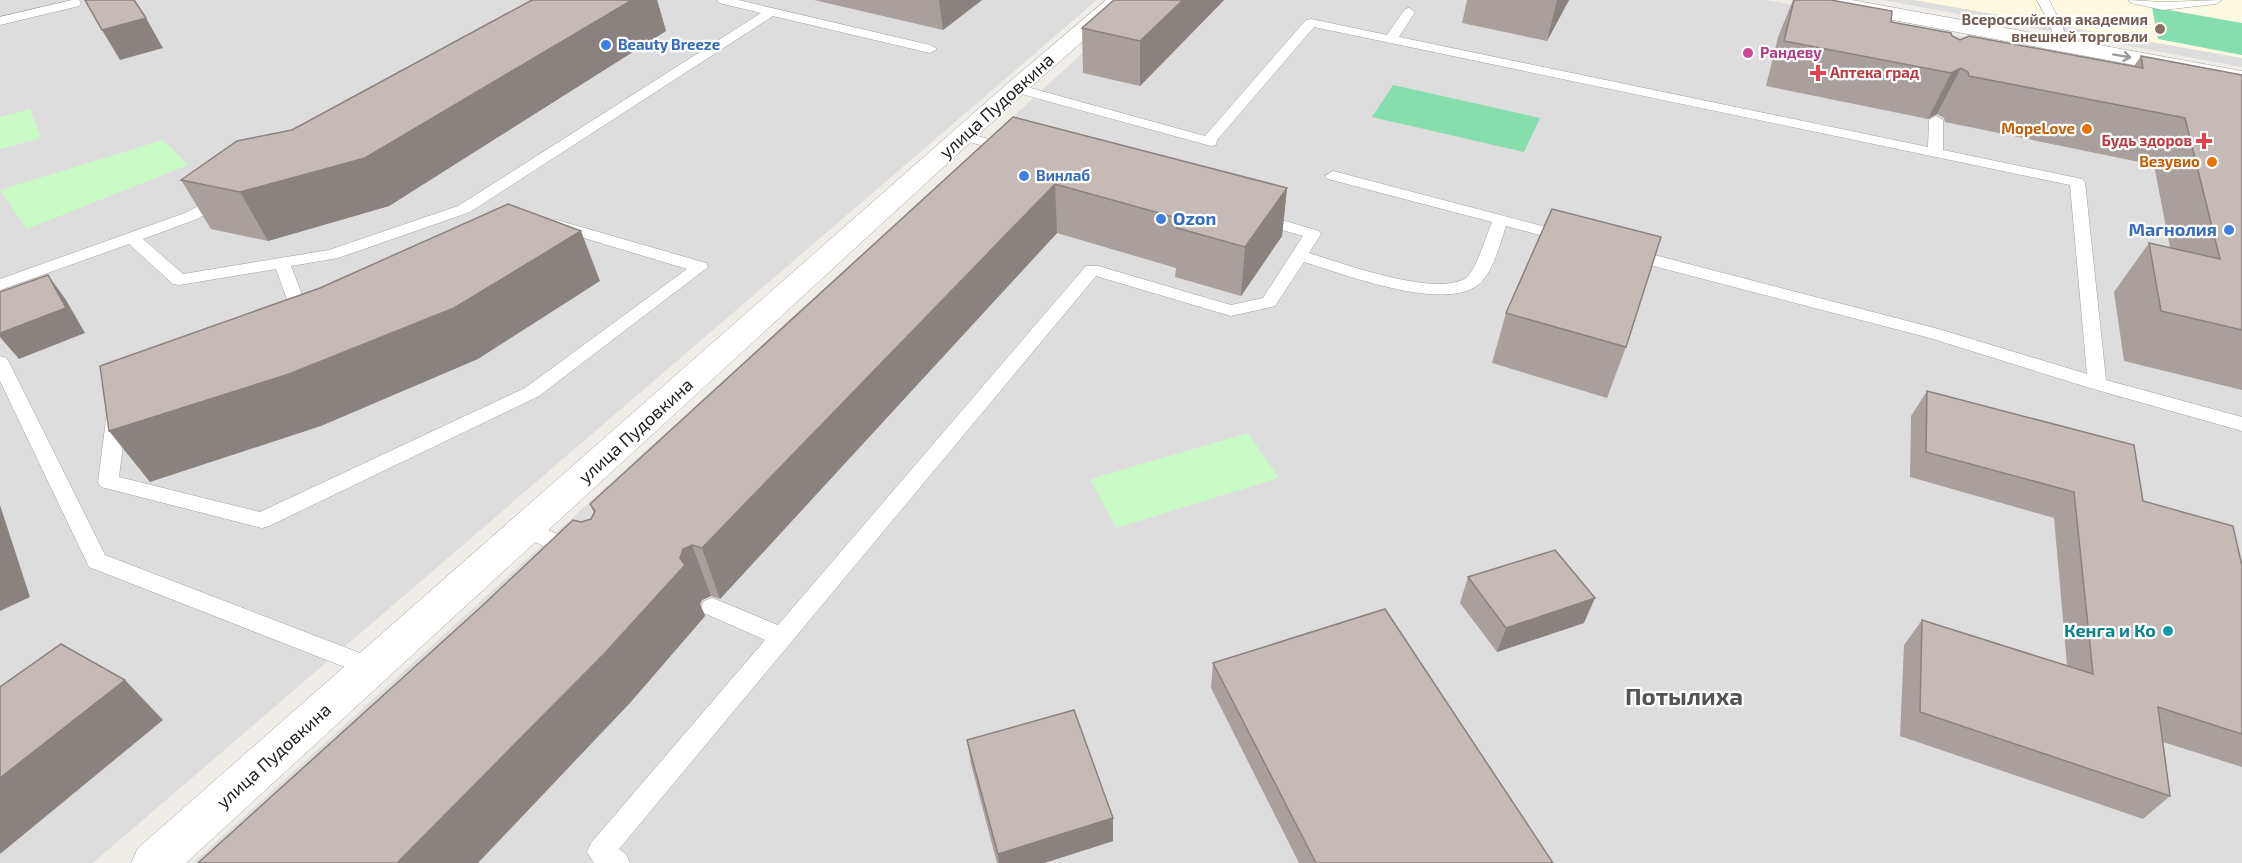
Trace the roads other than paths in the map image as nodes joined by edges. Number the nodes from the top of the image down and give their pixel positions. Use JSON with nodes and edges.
{"nodes":[{"id":1,"x":723,"y":0,"type":"edge"},
{"id":2,"x":1119,"y":0,"type":"edge"},
{"id":3,"x":1817,"y":0,"type":"edge"},
{"id":4,"x":2043,"y":0,"type":"edge"},
{"id":5,"x":2134,"y":0,"type":"edge"},
{"id":6,"x":2216,"y":0,"type":"edge"},
{"id":7,"x":75,"y":3,"type":"dead end"},
{"id":8,"x":771,"y":12,"type":"junction"},
{"id":9,"x":1408,"y":12,"type":"dead end"},
{"id":10,"x":0,"y":21,"type":"edge"},
{"id":11,"x":1391,"y":39,"type":"junction"},
{"id":12,"x":2060,"y":45,"type":"junction"},
{"id":13,"x":930,"y":49,"type":"dead end"},
{"id":14,"x":2242,"y":78,"type":"edge"},
{"id":15,"x":1016,"y":88,"type":"junction"},
{"id":16,"x":1936,"y":120,"type":"dead end"},
{"id":17,"x":963,"y":136,"type":"junction"},
{"id":18,"x":1935,"y":152,"type":"junction"},
{"id":19,"x":1024,"y":153,"type":"edge"},
{"id":20,"x":1333,"y":176,"type":"dead end"},
{"id":21,"x":237,"y":190,"type":"edge"},
{"id":22,"x":1244,"y":214,"type":"edge"},
{"id":23,"x":534,"y":219,"type":"edge"},
{"id":24,"x":1501,"y":220,"type":"junction"},
{"id":25,"x":131,"y":237,"type":"junction"},
{"id":26,"x":1581,"y":241,"type":"edge"},
{"id":27,"x":1615,"y":250,"type":"edge"},
{"id":28,"x":1300,"y":255,"type":"junction"},
{"id":29,"x":282,"y":263,"type":"junction"},
{"id":30,"x":0,"y":285,"type":"edge"},
{"id":31,"x":324,"y":310,"type":"edge"},
{"id":32,"x":303,"y":320,"type":"junction"},
{"id":33,"x":281,"y":328,"type":"edge"},
{"id":34,"x":0,"y":362,"type":"edge"},
{"id":35,"x":2097,"y":384,"type":"junction"},
{"id":36,"x":118,"y":397,"type":"edge"},
{"id":37,"x":2242,"y":424,"type":"edge"},
{"id":38,"x":527,"y":529,"type":"junction"},
{"id":39,"x":593,"y":559,"type":"edge"},
{"id":40,"x":712,"y":607,"type":"dead end"},
{"id":41,"x":781,"y":637,"type":"junction"},
{"id":42,"x":373,"y":668,"type":"junction"},
{"id":43,"x":153,"y":863,"type":"edge"},
{"id":44,"x":617,"y":863,"type":"edge"}],
"edges":[{"from":1,"to":8,"type":"lane"},
{"from":2,"to":15,"type":"street","name":"улица Пудовкина"},
{"from":3,"to":12,"type":"street"},
{"from":4,"to":12,"type":"lane"},
{"from":5,"to":6,"type":"lane"},
{"from":7,"to":10,"type":"lane"},
{"from":8,"to":13,"type":"lane"},
{"from":8,"to":29,"type":"lane"},
{"from":9,"to":11,"type":"lane"},
{"from":11,"to":15,"type":"lane"},
{"from":11,"to":18,"type":"lane"},
{"from":12,"to":14,"type":"street","one_way":true},
{"from":15,"to":17,"type":"street","name":"улица Пудовкина"},
{"from":16,"to":18,"type":"lane"},
{"from":17,"to":19,"type":"lane"},
{"from":17,"to":38,"type":"street","name":"улица Пудовкина"},
{"from":18,"to":35,"type":"lane"},
{"from":20,"to":24,"type":"lane"},
{"from":21,"to":25,"type":"lane"},
{"from":22,"to":28,"type":"lane"},
{"from":23,"to":36,"type":"lane"},
{"from":24,"to":26,"type":"lane"},
{"from":24,"to":28,"type":"lane"},
{"from":25,"to":29,"type":"lane"},
{"from":25,"to":30,"type":"lane"},
{"from":27,"to":35,"type":"lane"},
{"from":28,"to":41,"type":"lane"},
{"from":29,"to":32,"type":"lane"},
{"from":31,"to":32,"type":"lane"},
{"from":32,"to":33,"type":"lane"},
{"from":34,"to":42,"type":"lane"},
{"from":35,"to":37,"type":"lane"},
{"from":38,"to":39,"type":"lane"},
{"from":38,"to":42,"type":"street","name":"улица Пудовкина"},
{"from":40,"to":41,"type":"lane"},
{"from":41,"to":44,"type":"lane"},
{"from":42,"to":43,"type":"street","name":"улица Пудовкина"}]}
